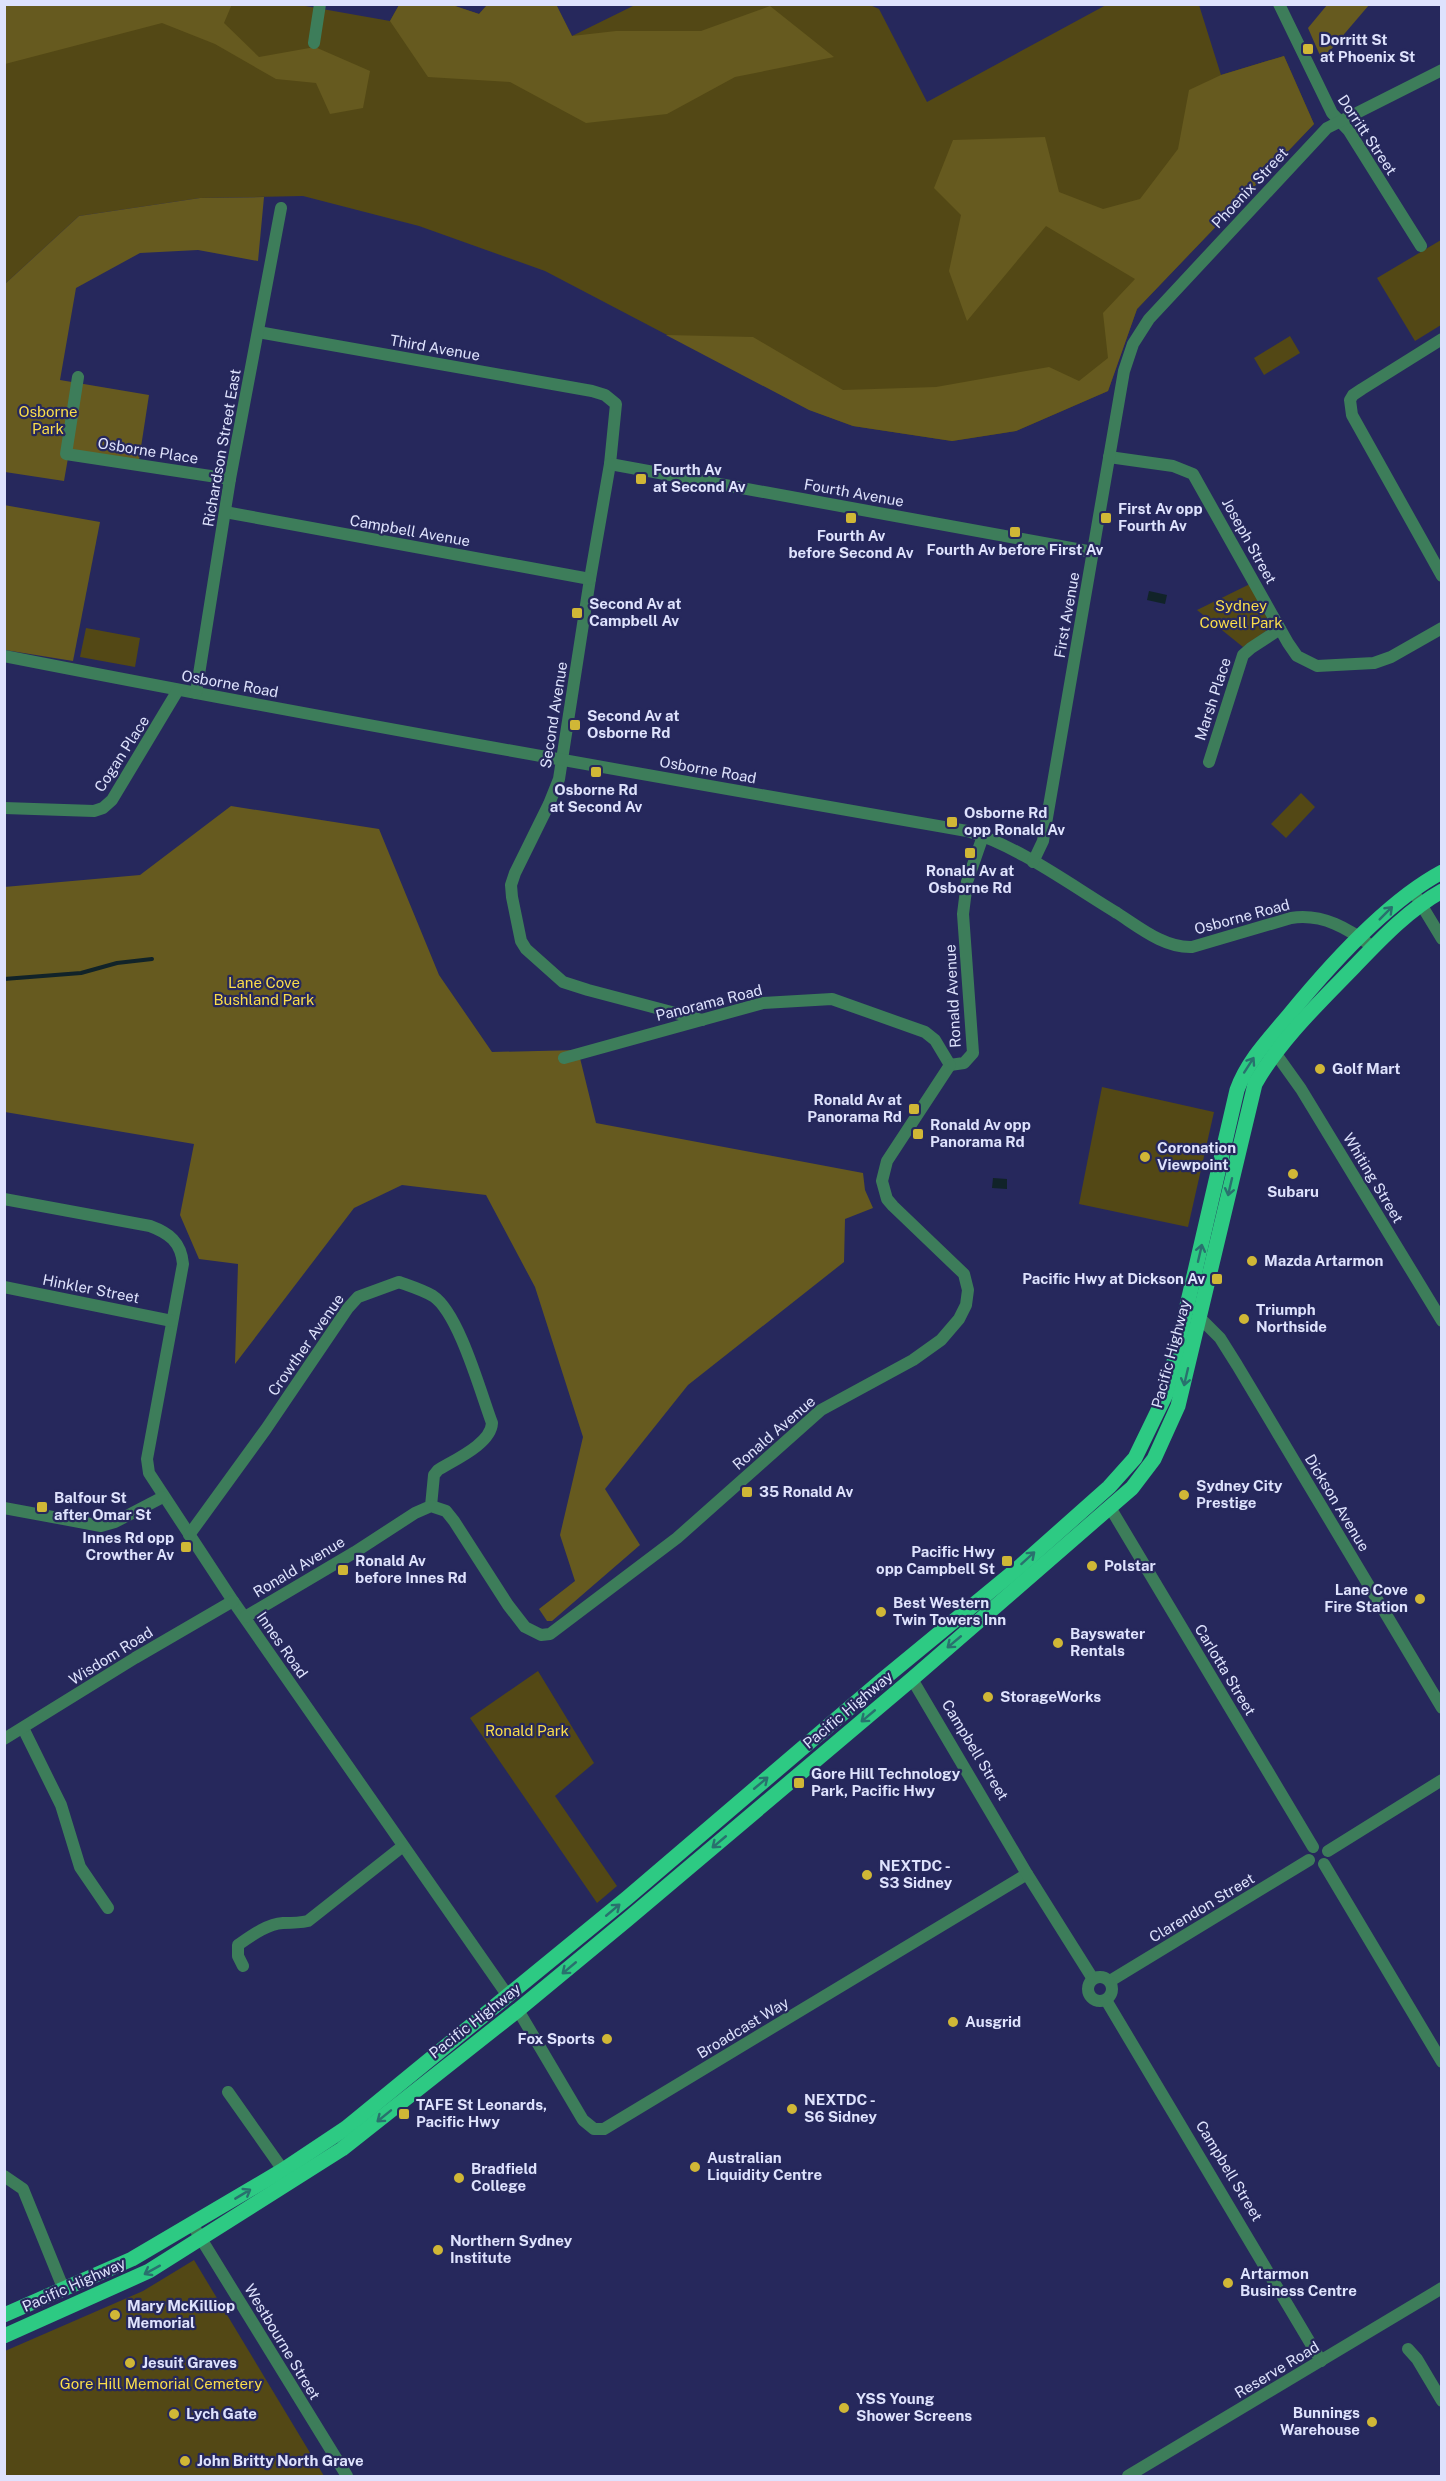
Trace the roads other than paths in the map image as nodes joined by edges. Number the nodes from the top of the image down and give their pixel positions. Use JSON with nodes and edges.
{"nodes":[{"id":1,"x":320,"y":4,"type":"edge"},
{"id":2,"x":1279,"y":4,"type":"edge"},
{"id":3,"x":314,"y":43,"type":"dead end"},
{"id":4,"x":1442,"y":70,"type":"edge"},
{"id":5,"x":1339,"y":122,"type":"junction"},
{"id":6,"x":281,"y":208,"type":"dead end"},
{"id":7,"x":1421,"y":246,"type":"dead end"},
{"id":8,"x":258,"y":332,"type":"junction"},
{"id":9,"x":1442,"y":339,"type":"edge"},
{"id":10,"x":1124,"y":371,"type":"joint"},
{"id":11,"x":78,"y":377,"type":"dead end"},
{"id":12,"x":606,"y":395,"type":"joint"},
{"id":13,"x":1109,"y":457,"type":"junction"},
{"id":14,"x":610,"y":464,"type":"junction"},
{"id":15,"x":230,"y":479,"type":"junction"},
{"id":16,"x":225,"y":512,"type":"junction"},
{"id":17,"x":1093,"y":552,"type":"junction"},
{"id":18,"x":1442,"y":576,"type":"edge"},
{"id":19,"x":590,"y":579,"type":"junction"},
{"id":20,"x":1442,"y":628,"type":"edge"},
{"id":21,"x":1281,"y":629,"type":"junction"},
{"id":22,"x":4,"y":656,"type":"edge"},
{"id":23,"x":178,"y":690,"type":"junction"},
{"id":24,"x":196,"y":693,"type":"junction"},
{"id":25,"x":563,"y":760,"type":"junction"},
{"id":26,"x":1209,"y":762,"type":"dead end"},
{"id":27,"x":4,"y":808,"type":"edge"},
{"id":28,"x":982,"y":836,"type":"junction"},
{"id":29,"x":1033,"y":862,"type":"junction"},
{"id":30,"x":1442,"y":872,"type":"edge"},
{"id":31,"x":1413,"y":891,"type":"junction"},
{"id":32,"x":1442,"y":891,"type":"edge"},
{"id":33,"x":1421,"y":905,"type":"junction"},
{"id":34,"x":1360,"y":937,"type":"junction"},
{"id":35,"x":1442,"y":939,"type":"edge"},
{"id":36,"x":1373,"y":947,"type":"junction"},
{"id":37,"x":702,"y":1020,"type":"junction"},
{"id":38,"x":1276,"y":1054,"type":"junction"},
{"id":39,"x":564,"y":1058,"type":"dead end"},
{"id":40,"x":950,"y":1065,"type":"junction"},
{"id":41,"x":4,"y":1199,"type":"edge"},
{"id":42,"x":4,"y":1287,"type":"edge"},
{"id":43,"x":1200,"y":1318,"type":"junction"},
{"id":44,"x":172,"y":1321,"type":"junction"},
{"id":45,"x":1442,"y":1321,"type":"edge"},
{"id":46,"x":163,"y":1497,"type":"junction"},
{"id":47,"x":431,"y":1506,"type":"junction"},
{"id":48,"x":4,"y":1508,"type":"edge"},
{"id":49,"x":1111,"y":1509,"type":"junction"},
{"id":50,"x":189,"y":1535,"type":"junction"},
{"id":51,"x":233,"y":1601,"type":"junction"},
{"id":52,"x":244,"y":1617,"type":"junction"},
{"id":53,"x":902,"y":1663,"type":"junction"},
{"id":54,"x":912,"y":1679,"type":"junction"},
{"id":55,"x":1442,"y":1708,"type":"edge"},
{"id":56,"x":23,"y":1728,"type":"junction"},
{"id":57,"x":4,"y":1739,"type":"edge"},
{"id":58,"x":1442,"y":1780,"type":"edge"},
{"id":59,"x":403,"y":1846,"type":"junction"},
{"id":60,"x":1313,"y":1847,"type":"junction"},
{"id":61,"x":1328,"y":1851,"type":"junction"},
{"id":62,"x":1309,"y":1860,"type":"junction"},
{"id":63,"x":1324,"y":1864,"type":"junction"},
{"id":64,"x":1027,"y":1874,"type":"junction"},
{"id":65,"x":108,"y":1908,"type":"dead end"},
{"id":66,"x":243,"y":1966,"type":"dead end"},
{"id":67,"x":1093,"y":1979,"type":"junction"},
{"id":68,"x":1110,"y":1981,"type":"junction"},
{"id":69,"x":508,"y":1996,"type":"junction"},
{"id":70,"x":1106,"y":2000,"type":"junction"},
{"id":71,"x":518,"y":2010,"type":"junction"},
{"id":72,"x":1442,"y":2062,"type":"edge"},
{"id":73,"x":228,"y":2092,"type":"dead end"},
{"id":74,"x":283,"y":2170,"type":"junction"},
{"id":75,"x":4,"y":2176,"type":"edge"},
{"id":76,"x":192,"y":2224,"type":"junction"},
{"id":77,"x":201,"y":2239,"type":"junction"},
{"id":78,"x":1442,"y":2288,"type":"edge"},
{"id":79,"x":64,"y":2290,"type":"junction"},
{"id":80,"x":4,"y":2315,"type":"edge"},
{"id":81,"x":4,"y":2336,"type":"edge"},
{"id":82,"x":1408,"y":2349,"type":"dead end"},
{"id":83,"x":1321,"y":2361,"type":"junction"},
{"id":84,"x":1442,"y":2401,"type":"edge"},
{"id":85,"x":347,"y":2476,"type":"edge"},
{"id":86,"x":1128,"y":2476,"type":"edge"}],
"edges":[{"from":1,"to":3,"type":"street"},
{"from":2,"to":5,"type":"street","name":"Dorritt Street"},
{"from":4,"to":5,"type":"street","name":"Phoenix Street"},
{"from":5,"to":7,"type":"street","name":"Dorritt Street"},
{"from":5,"to":10,"type":"street","name":"Phoenix Street"},
{"from":6,"to":8,"type":"street","name":"Richardson Street East"},
{"from":8,"to":12,"type":"street","name":"Third Avenue"},
{"from":8,"to":15,"type":"street","name":"Richardson Street East"},
{"from":9,"to":18,"type":"street"},
{"from":10,"to":13,"type":"street","name":"First Avenue"},
{"from":11,"to":15,"type":"street","name":"Osborne Place"},
{"from":12,"to":14,"type":"street","name":"Second Avenue"},
{"from":13,"to":17,"type":"street","name":"First Avenue"},
{"from":13,"to":21,"type":"street","name":"Joseph Street"},
{"from":14,"to":17,"type":"street","name":"Fourth Avenue"},
{"from":14,"to":19,"type":"street","name":"Second Avenue"},
{"from":15,"to":16,"type":"street","name":"Richardson Street East"},
{"from":16,"to":19,"type":"street","name":"Campbell Avenue"},
{"from":16,"to":24,"type":"street","name":"Richardson Street East"},
{"from":17,"to":29,"type":"street","name":"First Avenue"},
{"from":19,"to":25,"type":"street","name":"Second Avenue"},
{"from":20,"to":21,"type":"street","name":"Joseph Street"},
{"from":21,"to":26,"type":"street","name":"Marsh Place"},
{"from":22,"to":23,"type":"street","name":"Osborne Road"},
{"from":23,"to":24,"type":"street","name":"Osborne Road"},
{"from":23,"to":27,"type":"street","name":"Cogan Place"},
{"from":24,"to":25,"type":"street","name":"Osborne Road"},
{"from":25,"to":28,"type":"street","name":"Osborne Road"},
{"from":25,"to":37,"type":"street","name":"Second Avenue"},
{"from":28,"to":29,"type":"street","name":"Osborne Road"},
{"from":28,"to":40,"type":"street","name":"Ronald Avenue"},
{"from":29,"to":34,"type":"street","name":"Osborne Road"},
{"from":30,"to":31,"type":"main road","name":"Pacific Highway"},
{"from":31,"to":33,"type":"street"},
{"from":34,"to":31,"type":"main road","name":"Pacific Highway","one_way":true},
{"from":32,"to":33,"type":"main road","name":"Pacific Highway"},
{"from":33,"to":35,"type":"street"},
{"from":33,"to":36,"type":"main road","name":"Pacific Highway"},
{"from":34,"to":36,"type":"street","name":"Osborne Road"},
{"from":53,"to":34,"type":"main road","name":"Pacific Highway","one_way":true},
{"from":36,"to":38,"type":"main road","name":"Pacific Highway"},
{"from":37,"to":39,"type":"street","name":"Panorama Road"},
{"from":37,"to":40,"type":"street","name":"Panorama Road"},
{"from":38,"to":43,"type":"main road","name":"Pacific Highway","one_way":true},
{"from":38,"to":45,"type":"street","name":"Whiting Street"},
{"from":40,"to":47,"type":"street","name":"Ronald Avenue"},
{"from":41,"to":44,"type":"street","name":"Innes Road"},
{"from":42,"to":44,"type":"street","name":"Hinkler Street"},
{"from":43,"to":49,"type":"main road","name":"Pacific Highway","one_way":true},
{"from":43,"to":55,"type":"street","name":"Dickson Avenue"},
{"from":44,"to":46,"type":"street","name":"Innes Road"},
{"from":46,"to":48,"type":"street"},
{"from":46,"to":50,"type":"street","name":"Innes Road"},
{"from":47,"to":50,"type":"street","name":"Crowther Avenue"},
{"from":47,"to":52,"type":"street","name":"Ronald Avenue"},
{"from":49,"to":54,"type":"main road","name":"Pacific Highway","one_way":true},
{"from":49,"to":60,"type":"street","name":"Carlotta Street"},
{"from":50,"to":51,"type":"street","name":"Innes Road"},
{"from":51,"to":52,"type":"street","name":"Innes Road"},
{"from":51,"to":56,"type":"street","name":"Wisdom Road"},
{"from":52,"to":59,"type":"street","name":"Innes Road"},
{"from":53,"to":54,"type":"main road","name":"Campbell Street"},
{"from":69,"to":53,"type":"main road","name":"Pacific Highway","one_way":true},
{"from":54,"to":64,"type":"street","name":"Campbell Street"},
{"from":54,"to":71,"type":"main road","name":"Pacific Highway","one_way":true},
{"from":56,"to":57,"type":"street","name":"Wisdom Road"},
{"from":56,"to":65,"type":"street"},
{"from":58,"to":61,"type":"street"},
{"from":59,"to":66,"type":"street"},
{"from":59,"to":69,"type":"street","name":"Innes Road"},
{"from":60,"to":61,"type":"street"},
{"from":60,"to":62,"type":"street"},
{"from":61,"to":63,"type":"street"},
{"from":62,"to":63,"type":"street"},
{"from":62,"to":68,"type":"street","name":"Clarendon Street"},
{"from":63,"to":72,"type":"street"},
{"from":64,"to":67,"type":"street","name":"Campbell Street"},
{"from":64,"to":71,"type":"street","name":"Broadcast Way"},
{"from":67,"to":68,"type":"street"},
{"from":67,"to":70,"type":"street"},
{"from":68,"to":70,"type":"street"},
{"from":69,"to":74,"type":"main road","name":"Pacific Highway"},
{"from":70,"to":83,"type":"street","name":"Campbell Street"},
{"from":71,"to":77,"type":"main road","name":"Pacific Highway","one_way":true},
{"from":73,"to":74,"type":"street"},
{"from":76,"to":74,"type":"main road","name":"Pacific Highway","one_way":true},
{"from":75,"to":79,"type":"street"},
{"from":76,"to":77,"type":"street","name":"Westbourne Street"},
{"from":76,"to":79,"type":"main road","name":"Pacific Highway"},
{"from":77,"to":81,"type":"main road","name":"Pacific Highway","one_way":true},
{"from":77,"to":85,"type":"street","name":"Westbourne Street"},
{"from":78,"to":83,"type":"street","name":"Reserve Road"},
{"from":79,"to":80,"type":"main road","name":"Pacific Highway"},
{"from":82,"to":84,"type":"street"},
{"from":83,"to":86,"type":"street","name":"Reserve Road"}]}
